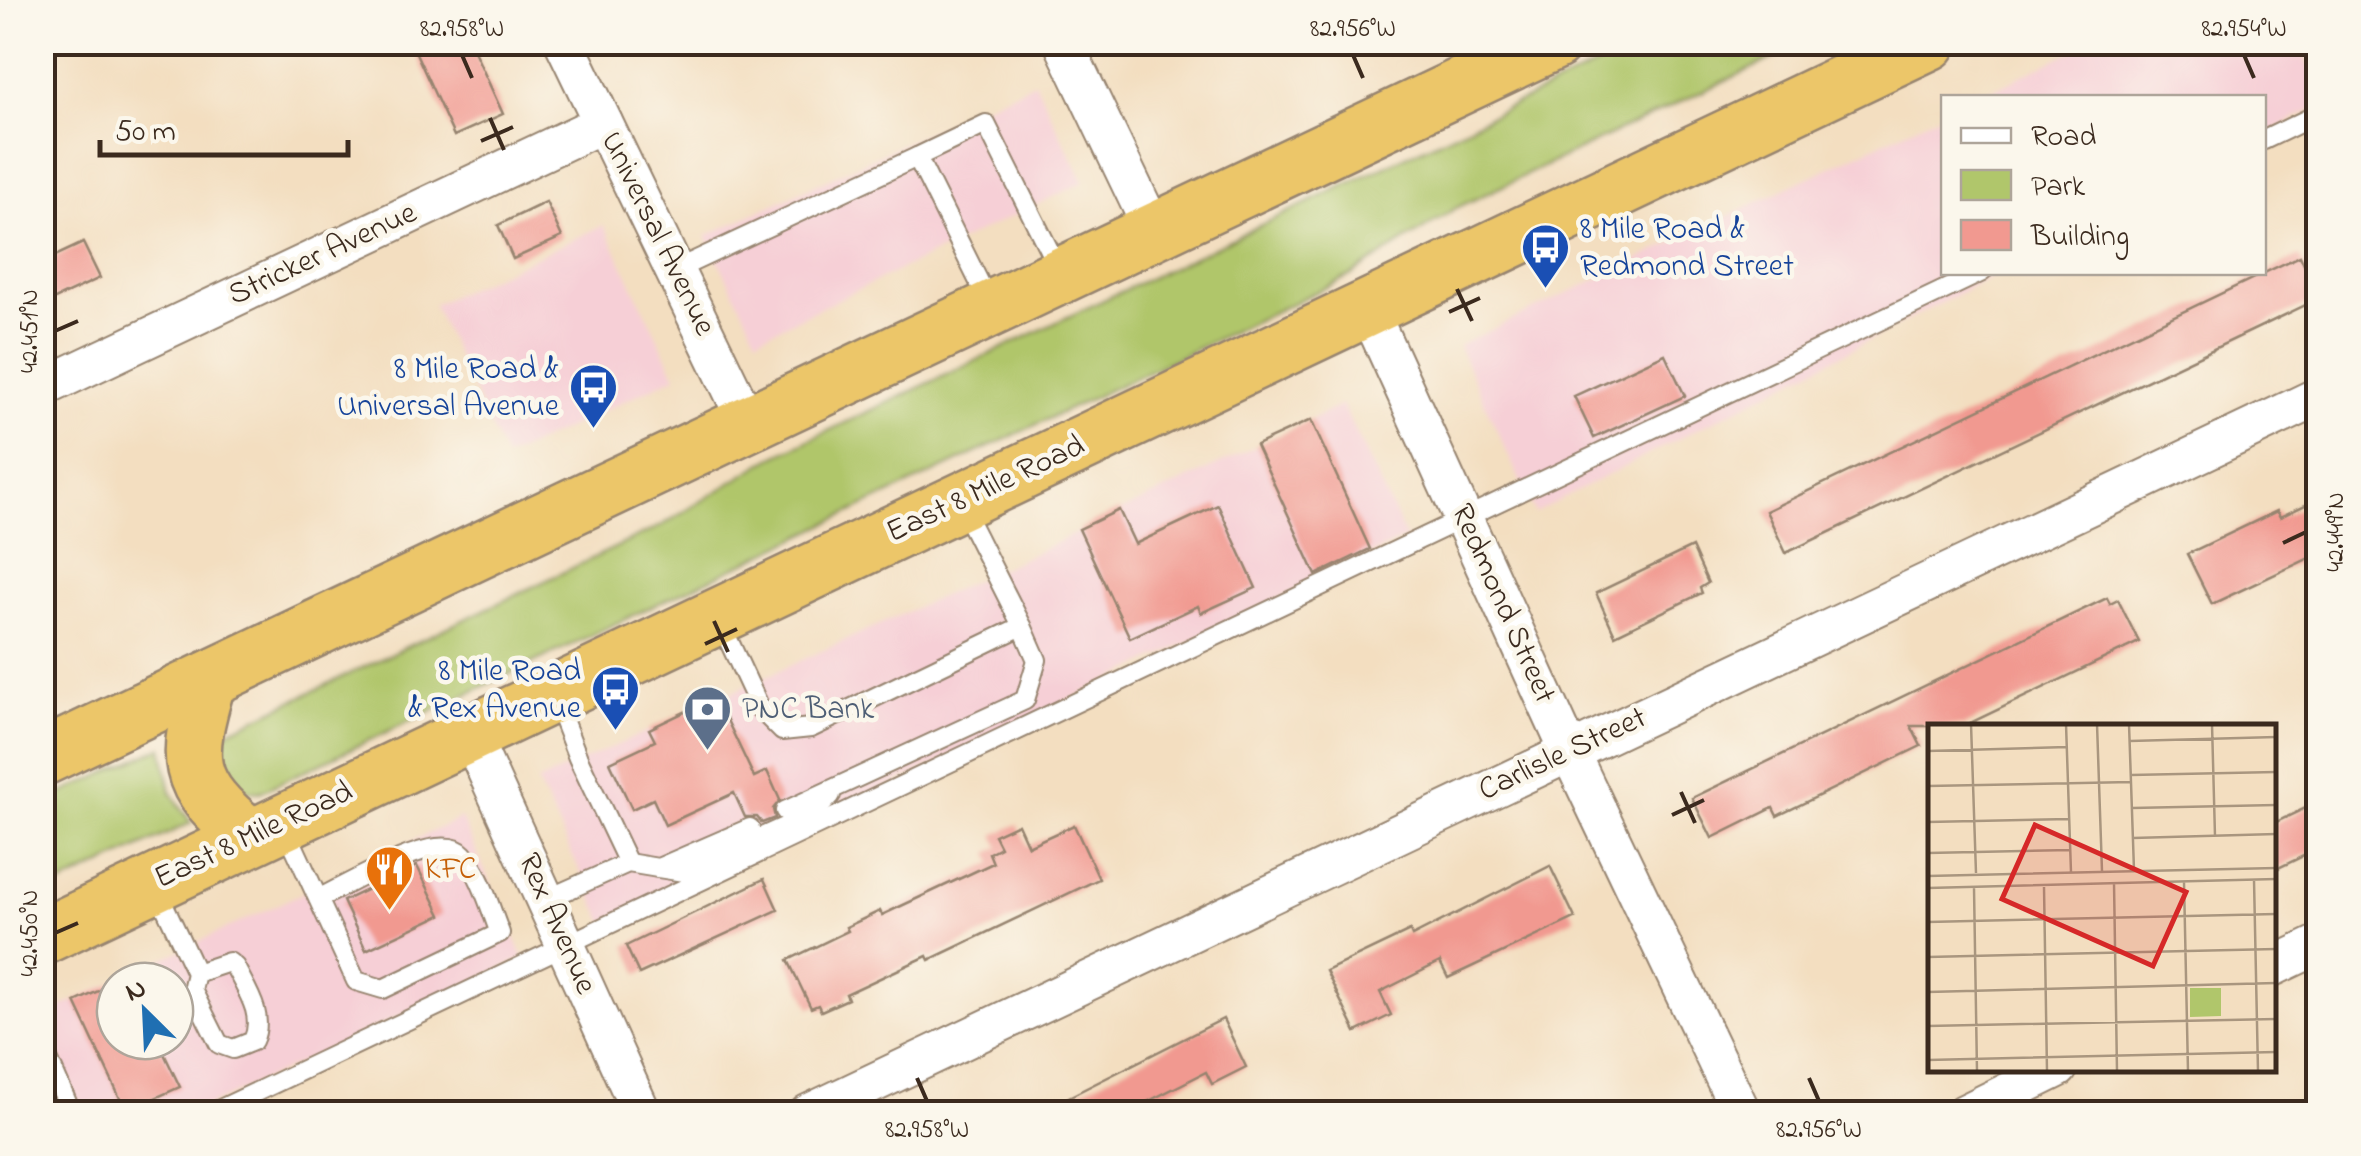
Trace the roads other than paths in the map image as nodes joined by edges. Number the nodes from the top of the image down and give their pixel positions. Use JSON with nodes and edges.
{"nodes":[{"id":1,"x":564,"y":42,"type":"edge"},
{"id":2,"x":1063,"y":42,"type":"edge"},
{"id":3,"x":1554,"y":42,"type":"edge"},
{"id":4,"x":1930,"y":42,"type":"edge"},
{"id":5,"x":1871,"y":58,"type":"edge"},
{"id":6,"x":2318,"y":114,"type":"edge"},
{"id":7,"x":603,"y":122,"type":"junction"},
{"id":8,"x":2266,"y":139,"type":"edge"},
{"id":9,"x":917,"y":157,"type":"junction"},
{"id":10,"x":1154,"y":232,"type":"junction"},
{"id":11,"x":673,"y":271,"type":"junction"},
{"id":12,"x":1976,"y":275,"type":"edge"},
{"id":13,"x":1062,"y":276,"type":"junction"},
{"id":14,"x":993,"y":309,"type":"junction"},
{"id":15,"x":1368,"y":309,"type":"junction"},
{"id":16,"x":42,"y":388,"type":"edge"},
{"id":17,"x":2318,"y":397,"type":"edge"},
{"id":18,"x":749,"y":425,"type":"junction"},
{"id":19,"x":960,"y":502,"type":"junction"},
{"id":20,"x":1463,"y":518,"type":"junction"},
{"id":21,"x":718,"y":616,"type":"junction"},
{"id":22,"x":1022,"y":626,"type":"junction"},
{"id":23,"x":208,"y":680,"type":"junction"},
{"id":24,"x":554,"y":695,"type":"junction"},
{"id":25,"x":470,"y":734,"type":"junction"},
{"id":26,"x":1570,"y":752,"type":"junction"},
{"id":27,"x":42,"y":758,"type":"edge"},
{"id":28,"x":840,"y":786,"type":"junction"},
{"id":29,"x":785,"y":811,"type":"dead end"},
{"id":30,"x":750,"y":828,"type":"dead end"},
{"id":31,"x":267,"y":830,"type":"junction"},
{"id":32,"x":628,"y":863,"type":"junction"},
{"id":33,"x":658,"y":868,"type":"junction"},
{"id":34,"x":154,"y":883,"type":"junction"},
{"id":35,"x":318,"y":899,"type":"junction"},
{"id":36,"x":544,"y":900,"type":"junction"},
{"id":37,"x":42,"y":936,"type":"edge"},
{"id":38,"x":2318,"y":944,"type":"edge"},
{"id":39,"x":565,"y":945,"type":"junction"},
{"id":40,"x":2276,"y":965,"type":"edge"},
{"id":41,"x":196,"y":973,"type":"junction"},
{"id":42,"x":42,"y":1045,"type":"edge"},
{"id":43,"x":2052,"y":1071,"type":"edge"},
{"id":44,"x":72,"y":1114,"type":"edge"},
{"id":45,"x":210,"y":1114,"type":"edge"},
{"id":46,"x":642,"y":1114,"type":"edge"},
{"id":47,"x":808,"y":1114,"type":"edge"},
{"id":48,"x":1742,"y":1114,"type":"edge"},
{"id":49,"x":1964,"y":1114,"type":"edge"}],
"edges":[{"from":1,"to":7,"type":"street","name":"Universal Avenue"},
{"from":2,"to":10,"type":"street"},
{"from":3,"to":10,"type":"highway"},
{"from":4,"to":5,"type":"highway","name":"East 8 Mile Road"},
{"from":5,"to":15,"type":"highway","name":"East 8 Mile Road"},
{"from":6,"to":8,"type":"lane"},
{"from":7,"to":11,"type":"street","name":"Universal Avenue"},
{"from":7,"to":16,"type":"street","name":"Stricker Avenue"},
{"from":9,"to":11,"type":"lane"},
{"from":9,"to":13,"type":"lane"},
{"from":9,"to":14,"type":"lane"},
{"from":10,"to":13,"type":"highway"},
{"from":11,"to":18,"type":"street","name":"Universal Avenue"},
{"from":12,"to":20,"type":"lane"},
{"from":13,"to":14,"type":"highway"},
{"from":14,"to":18,"type":"highway"},
{"from":15,"to":19,"type":"highway","name":"East 8 Mile Road"},
{"from":15,"to":20,"type":"street","name":"Redmond Street"},
{"from":17,"to":26,"type":"street","name":"Carlisle Street"},
{"from":18,"to":23,"type":"highway"},
{"from":19,"to":21,"type":"highway","name":"East 8 Mile Road"},
{"from":19,"to":22,"type":"lane"},
{"from":20,"to":26,"type":"street","name":"Redmond Street"},
{"from":20,"to":39,"type":"lane"},
{"from":21,"to":22,"type":"lane"},
{"from":21,"to":24,"type":"highway","name":"East 8 Mile Road"},
{"from":22,"to":28,"type":"lane"},
{"from":23,"to":27,"type":"highway"},
{"from":23,"to":31,"type":"highway"},
{"from":24,"to":25,"type":"highway","name":"East 8 Mile Road"},
{"from":24,"to":32,"type":"lane"},
{"from":25,"to":31,"type":"highway","name":"East 8 Mile Road"},
{"from":25,"to":36,"type":"street","name":"Rex Avenue"},
{"from":26,"to":47,"type":"street","name":"Carlisle Street"},
{"from":26,"to":48,"type":"street","name":"Redmond Street"},
{"from":28,"to":29,"type":"lane"},
{"from":28,"to":33,"type":"lane"},
{"from":30,"to":33,"type":"lane"},
{"from":31,"to":34,"type":"highway","name":"East 8 Mile Road"},
{"from":31,"to":35,"type":"lane"},
{"from":32,"to":33,"type":"lane"},
{"from":32,"to":36,"type":"lane"},
{"from":34,"to":37,"type":"highway","name":"East 8 Mile Road"},
{"from":34,"to":41,"type":"lane"},
{"from":35,"to":35,"type":"lane"},
{"from":36,"to":39,"type":"street","name":"Rex Avenue"},
{"from":38,"to":40,"type":"street"},
{"from":39,"to":45,"type":"lane"},
{"from":39,"to":46,"type":"street","name":"Rex Avenue"},
{"from":41,"to":41,"type":"lane"},
{"from":42,"to":44,"type":"lane"},
{"from":43,"to":49,"type":"street"}]}
